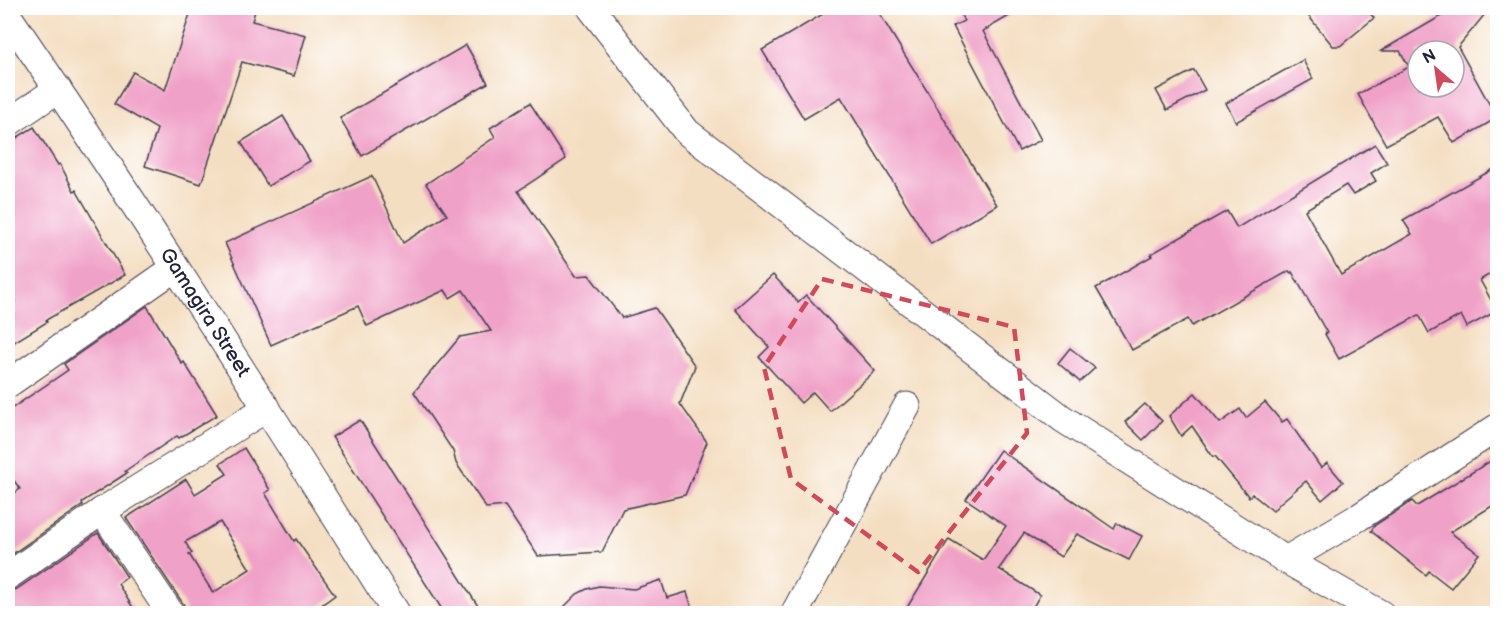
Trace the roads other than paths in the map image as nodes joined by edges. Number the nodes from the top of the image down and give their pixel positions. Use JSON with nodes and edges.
{"nodes":[{"id":1,"x":591,"y":8,"type":"edge"},
{"id":2,"x":8,"y":16,"type":"edge"},
{"id":3,"x":58,"y":89,"type":"junction"},
{"id":4,"x":8,"y":123,"type":"edge"},
{"id":5,"x":175,"y":268,"type":"junction"},
{"id":6,"x":8,"y":384,"type":"edge"},
{"id":7,"x":907,"y":406,"type":"dead end"},
{"id":8,"x":267,"y":408,"type":"junction"},
{"id":9,"x":1497,"y":427,"type":"edge"},
{"id":10,"x":102,"y":511,"type":"junction"},
{"id":11,"x":1286,"y":560,"type":"junction"},
{"id":12,"x":8,"y":576,"type":"edge"},
{"id":13,"x":171,"y":614,"type":"edge"},
{"id":14,"x":396,"y":614,"type":"edge"},
{"id":15,"x":794,"y":614,"type":"edge"},
{"id":16,"x":1381,"y":614,"type":"edge"}],
"edges":[{"from":1,"to":11,"type":"street"},
{"from":2,"to":3,"type":"street","name":"Gamagira Street"},
{"from":3,"to":4,"type":"street"},
{"from":3,"to":5,"type":"street","name":"Gamagira Street"},
{"from":5,"to":6,"type":"street"},
{"from":5,"to":8,"type":"street","name":"Gamagira Street"},
{"from":7,"to":15,"type":"street"},
{"from":8,"to":10,"type":"street"},
{"from":8,"to":14,"type":"street","name":"Gamagira Street"},
{"from":9,"to":11,"type":"street"},
{"from":10,"to":12,"type":"street"},
{"from":10,"to":13,"type":"street"},
{"from":11,"to":16,"type":"street"}]}
